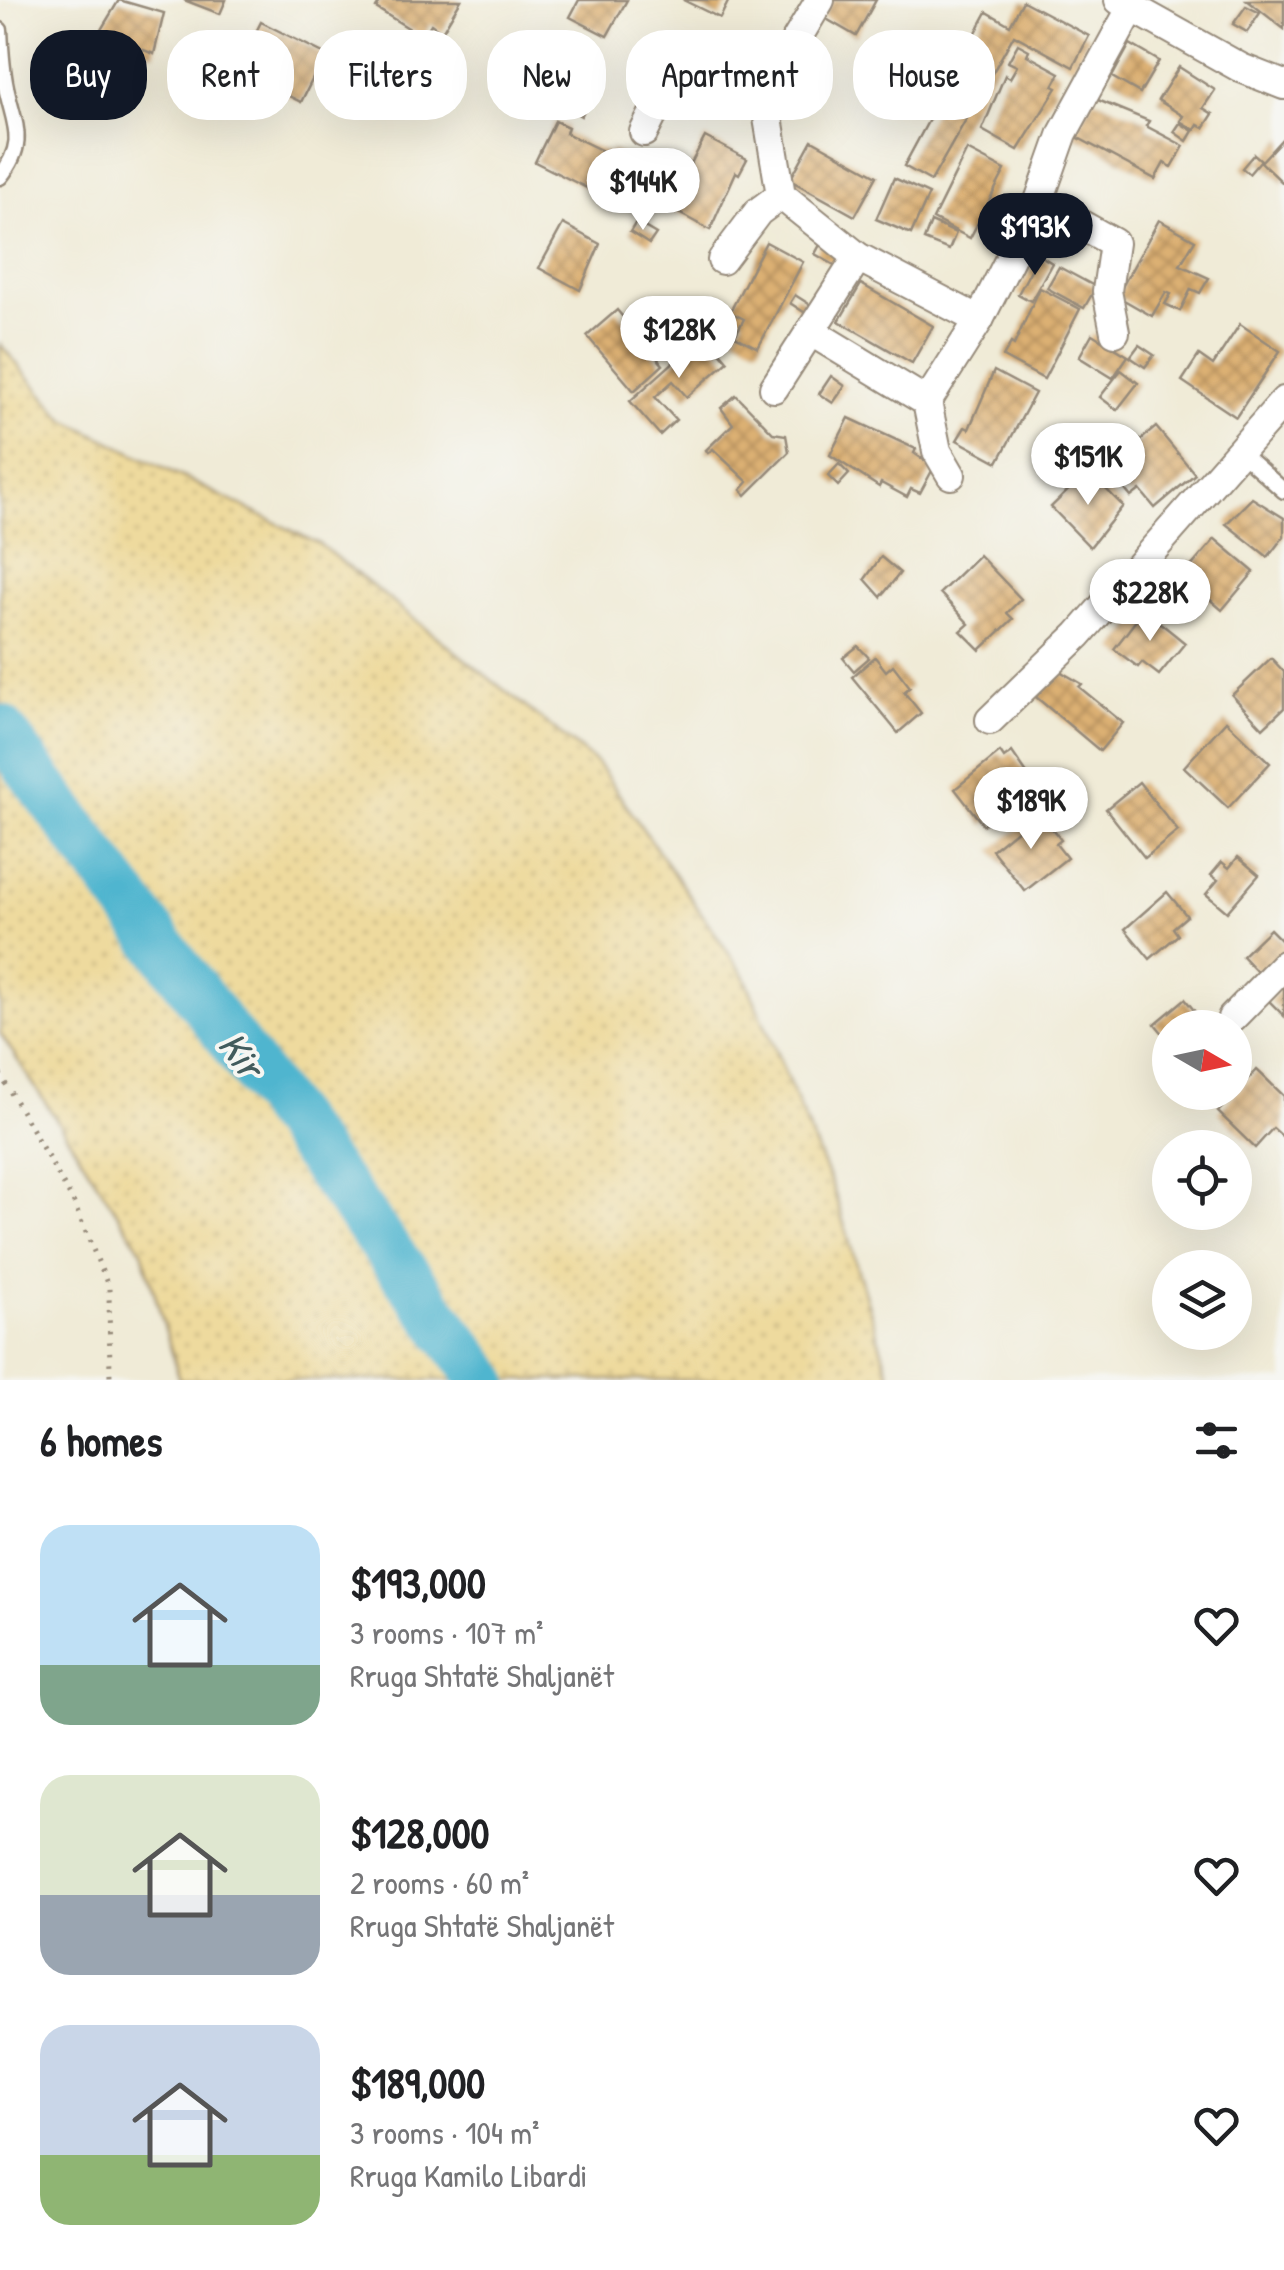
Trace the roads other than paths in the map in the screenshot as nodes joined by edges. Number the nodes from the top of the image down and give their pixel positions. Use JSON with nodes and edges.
{"nodes":[{"id":1,"x":820,"y":0,"type":"edge"},
{"id":2,"x":1126,"y":4,"type":"edge"},
{"id":3,"x":0,"y":30,"type":"edge"},
{"id":4,"x":802,"y":30,"type":"edge"},
{"id":5,"x":1284,"y":85,"type":"edge"},
{"id":6,"x":3,"y":94,"type":"edge"},
{"id":7,"x":650,"y":120,"type":"edge"},
{"id":8,"x":768,"y":120,"type":"edge"},
{"id":9,"x":644,"y":132,"type":"dead end"},
{"id":10,"x":0,"y":178,"type":"edge"},
{"id":11,"x":781,"y":194,"type":"junction"},
{"id":12,"x":1039,"y":201,"type":"junction"},
{"id":13,"x":858,"y":257,"type":"junction"},
{"id":14,"x":722,"y":260,"type":"dead end"},
{"id":15,"x":979,"y":320,"type":"junction"},
{"id":16,"x":810,"y":331,"type":"junction"},
{"id":17,"x":1115,"y":332,"type":"dead end"},
{"id":18,"x":774,"y":388,"type":"dead end"},
{"id":19,"x":1284,"y":401,"type":"edge"},
{"id":20,"x":926,"y":402,"type":"junction"},
{"id":21,"x":1239,"y":451,"type":"junction"},
{"id":22,"x":952,"y":475,"type":"dead end"},
{"id":23,"x":1284,"y":491,"type":"edge"},
{"id":24,"x":990,"y":720,"type":"dead end"},
{"id":25,"x":1284,"y":965,"type":"edge"},
{"id":26,"x":1240,"y":1010,"type":"edge"}],
"edges":[{"from":1,"to":4,"type":"street"},
{"from":2,"to":5,"type":"street"},
{"from":2,"to":12,"type":"street"},
{"from":3,"to":6,"type":"lane"},
{"from":6,"to":10,"type":"lane"},
{"from":7,"to":9,"type":"street"},
{"from":8,"to":11,"type":"street"},
{"from":11,"to":13,"type":"street"},
{"from":11,"to":14,"type":"street"},
{"from":12,"to":15,"type":"street"},
{"from":12,"to":17,"type":"street"},
{"from":13,"to":15,"type":"street"},
{"from":13,"to":16,"type":"street"},
{"from":15,"to":20,"type":"street"},
{"from":16,"to":18,"type":"street"},
{"from":16,"to":20,"type":"street"},
{"from":19,"to":21,"type":"street"},
{"from":20,"to":22,"type":"street"},
{"from":21,"to":23,"type":"lane"},
{"from":21,"to":24,"type":"street"},
{"from":25,"to":26,"type":"street"}]}
